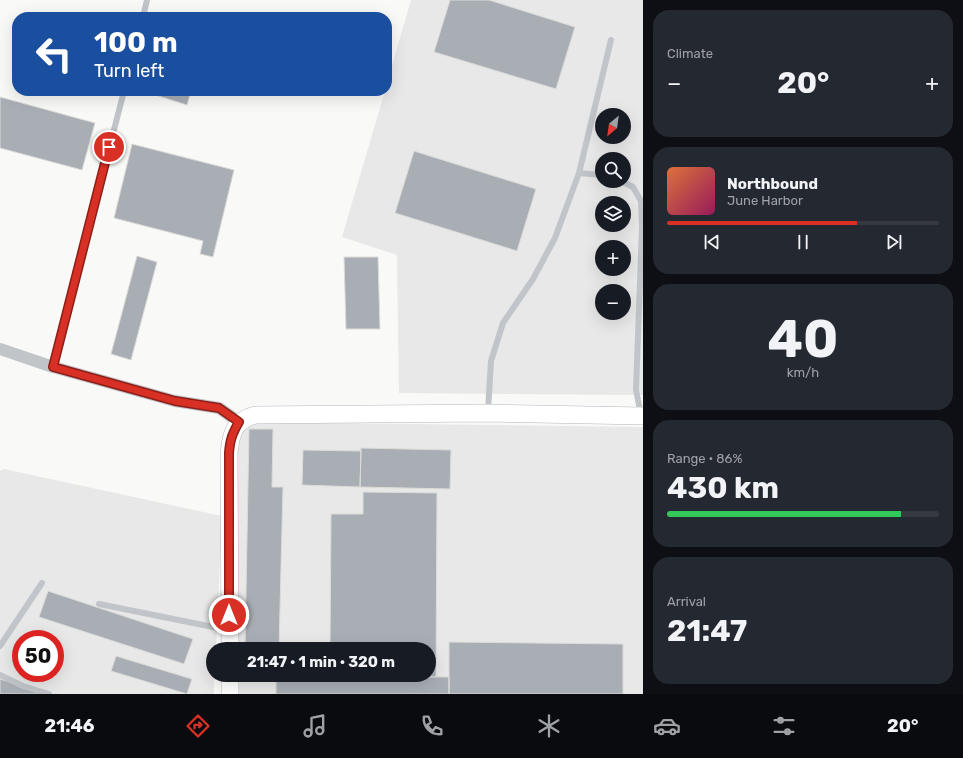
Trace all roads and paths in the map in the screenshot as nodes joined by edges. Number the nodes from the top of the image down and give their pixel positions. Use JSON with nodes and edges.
{"nodes":[{"id":1,"x":147,"y":0,"type":"edge"},
{"id":2,"x":143,"y":12,"type":"edge"},
{"id":3,"x":611,"y":40,"type":"dead end"},
{"id":4,"x":123,"y":96,"type":"edge"},
{"id":5,"x":579,"y":173,"type":"junction"},
{"id":6,"x":595,"y":174,"type":"edge"},
{"id":7,"x":631,"y":186,"type":"edge"},
{"id":8,"x":0,"y":349,"type":"edge"},
{"id":9,"x":53,"y":367,"type":"junction"},
{"id":10,"x":488,"y":413,"type":"junction"},
{"id":11,"x":642,"y":416,"type":"edge"},
{"id":12,"x":239,"y":422,"type":"junction"},
{"id":13,"x":42,"y":583,"type":"dead end"},
{"id":14,"x":100,"y":604,"type":"dead end"},
{"id":15,"x":229,"y":630,"type":"junction"},
{"id":16,"x":230,"y":642,"type":"edge"},
{"id":17,"x":0,"y":646,"type":"edge"},
{"id":18,"x":0,"y":675,"type":"edge"},
{"id":19,"x":230,"y":682,"type":"edge"},
{"id":20,"x":49,"y":694,"type":"edge"},
{"id":21,"x":230,"y":694,"type":"edge"}],
"edges":[{"from":1,"to":2,"type":"lane"},
{"from":3,"to":5,"type":"lane"},
{"from":4,"to":9,"type":"lane"},
{"from":5,"to":6,"type":"lane"},
{"from":5,"to":10,"type":"lane"},
{"from":7,"to":11,"type":"lane"},
{"from":8,"to":9,"type":"street"},
{"from":9,"to":12,"type":"street"},
{"from":10,"to":11,"type":"main road"},
{"from":10,"to":12,"type":"main road"},
{"from":12,"to":15,"type":"main road"},
{"from":13,"to":17,"type":"lane"},
{"from":14,"to":15,"type":"lane"},
{"from":15,"to":16,"type":"main road"},
{"from":18,"to":20,"type":"lane"},
{"from":19,"to":21,"type":"main road"}]}
